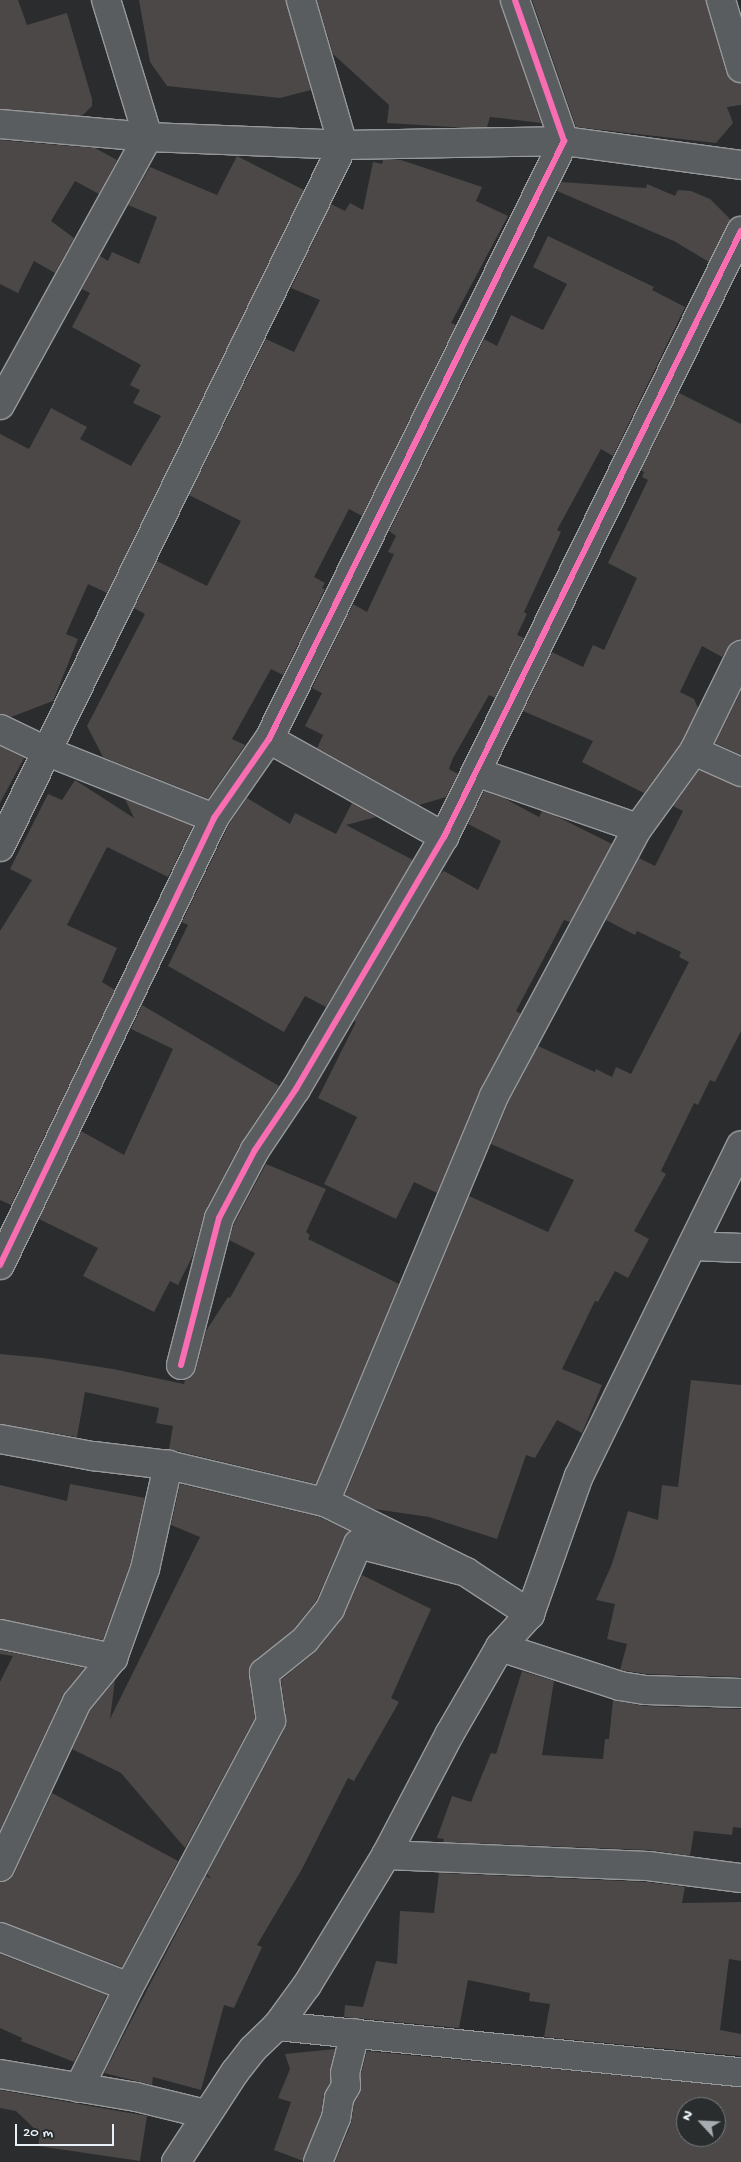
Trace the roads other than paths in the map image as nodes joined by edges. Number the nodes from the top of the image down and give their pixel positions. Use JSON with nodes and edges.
{"nodes":[{"id":1,"x":106,"y":0,"type":"edge"},
{"id":2,"x":301,"y":0,"type":"edge"},
{"id":3,"x":516,"y":0,"type":"edge"},
{"id":4,"x":721,"y":0,"type":"edge"},
{"id":5,"x":741,"y":68,"type":"edge"},
{"id":6,"x":0,"y":124,"type":"edge"},
{"id":7,"x":148,"y":137,"type":"junction"},
{"id":8,"x":564,"y":140,"type":"junction"},
{"id":9,"x":343,"y":145,"type":"junction"},
{"id":10,"x":741,"y":165,"type":"edge"},
{"id":11,"x":741,"y":231,"type":"edge"},
{"id":12,"x":0,"y":405,"type":"edge"},
{"id":13,"x":741,"y":655,"type":"edge"},
{"id":14,"x":0,"y":729,"type":"edge"},
{"id":15,"x":269,"y":739,"type":"junction"},
{"id":16,"x":694,"y":751,"type":"junction"},
{"id":17,"x":48,"y":752,"type":"junction"},
{"id":18,"x":476,"y":772,"type":"junction"},
{"id":19,"x":741,"y":772,"type":"edge"},
{"id":20,"x":214,"y":818,"type":"junction"},
{"id":21,"x":638,"y":828,"type":"junction"},
{"id":22,"x":444,"y":837,"type":"junction"},
{"id":23,"x":0,"y":847,"type":"edge"},
{"id":24,"x":741,"y":1146,"type":"edge"},
{"id":25,"x":692,"y":1246,"type":"junction"},
{"id":26,"x":741,"y":1248,"type":"edge"},
{"id":27,"x":0,"y":1265,"type":"edge"},
{"id":28,"x":181,"y":1365,"type":"dead end"},
{"id":29,"x":0,"y":1439,"type":"edge"},
{"id":30,"x":168,"y":1465,"type":"junction"},
{"id":31,"x":325,"y":1502,"type":"junction"},
{"id":32,"x":466,"y":1572,"type":"junction"},
{"id":33,"x":530,"y":1614,"type":"junction"},
{"id":34,"x":0,"y":1634,"type":"edge"},
{"id":35,"x":500,"y":1647,"type":"junction"},
{"id":36,"x":113,"y":1658,"type":"junction"},
{"id":37,"x":741,"y":1693,"type":"edge"},
{"id":38,"x":386,"y":1855,"type":"junction"},
{"id":39,"x":0,"y":1867,"type":"edge"},
{"id":40,"x":741,"y":1878,"type":"edge"},
{"id":41,"x":0,"y":1937,"type":"edge"},
{"id":42,"x":128,"y":1987,"type":"junction"},
{"id":43,"x":277,"y":2026,"type":"junction"},
{"id":44,"x":355,"y":2033,"type":"junction"},
{"id":45,"x":741,"y":2072,"type":"edge"},
{"id":46,"x":0,"y":2074,"type":"edge"},
{"id":47,"x":79,"y":2088,"type":"junction"},
{"id":48,"x":206,"y":2114,"type":"junction"},
{"id":49,"x":176,"y":2162,"type":"edge"},
{"id":50,"x":318,"y":2162,"type":"edge"}],
"edges":[{"from":1,"to":7,"type":"street"},
{"from":2,"to":9,"type":"street"},
{"from":3,"to":8,"type":"street"},
{"from":4,"to":5,"type":"street"},
{"from":6,"to":7,"type":"street"},
{"from":7,"to":9,"type":"street"},
{"from":7,"to":12,"type":"street"},
{"from":8,"to":9,"type":"street"},
{"from":8,"to":10,"type":"street"},
{"from":8,"to":15,"type":"street"},
{"from":9,"to":17,"type":"street"},
{"from":11,"to":18,"type":"street"},
{"from":13,"to":16,"type":"street"},
{"from":14,"to":17,"type":"street"},
{"from":15,"to":20,"type":"street"},
{"from":15,"to":22,"type":"street"},
{"from":16,"to":19,"type":"street"},
{"from":16,"to":21,"type":"street"},
{"from":17,"to":20,"type":"street"},
{"from":17,"to":23,"type":"street"},
{"from":18,"to":21,"type":"street"},
{"from":18,"to":22,"type":"street"},
{"from":20,"to":27,"type":"street"},
{"from":21,"to":31,"type":"street"},
{"from":22,"to":28,"type":"street"},
{"from":24,"to":25,"type":"street"},
{"from":25,"to":26,"type":"street"},
{"from":25,"to":33,"type":"street"},
{"from":29,"to":30,"type":"street"},
{"from":30,"to":31,"type":"street"},
{"from":30,"to":36,"type":"street"},
{"from":31,"to":32,"type":"street"},
{"from":32,"to":33,"type":"street"},
{"from":32,"to":42,"type":"street"},
{"from":33,"to":35,"type":"street"},
{"from":34,"to":36,"type":"street"},
{"from":35,"to":37,"type":"street"},
{"from":35,"to":38,"type":"street"},
{"from":36,"to":39,"type":"street"},
{"from":38,"to":40,"type":"street"},
{"from":38,"to":43,"type":"street"},
{"from":41,"to":42,"type":"street"},
{"from":42,"to":47,"type":"street"},
{"from":43,"to":44,"type":"street"},
{"from":43,"to":48,"type":"street"},
{"from":44,"to":45,"type":"street"},
{"from":44,"to":50,"type":"street"},
{"from":46,"to":47,"type":"street"},
{"from":47,"to":48,"type":"street"},
{"from":48,"to":49,"type":"street"}]}
